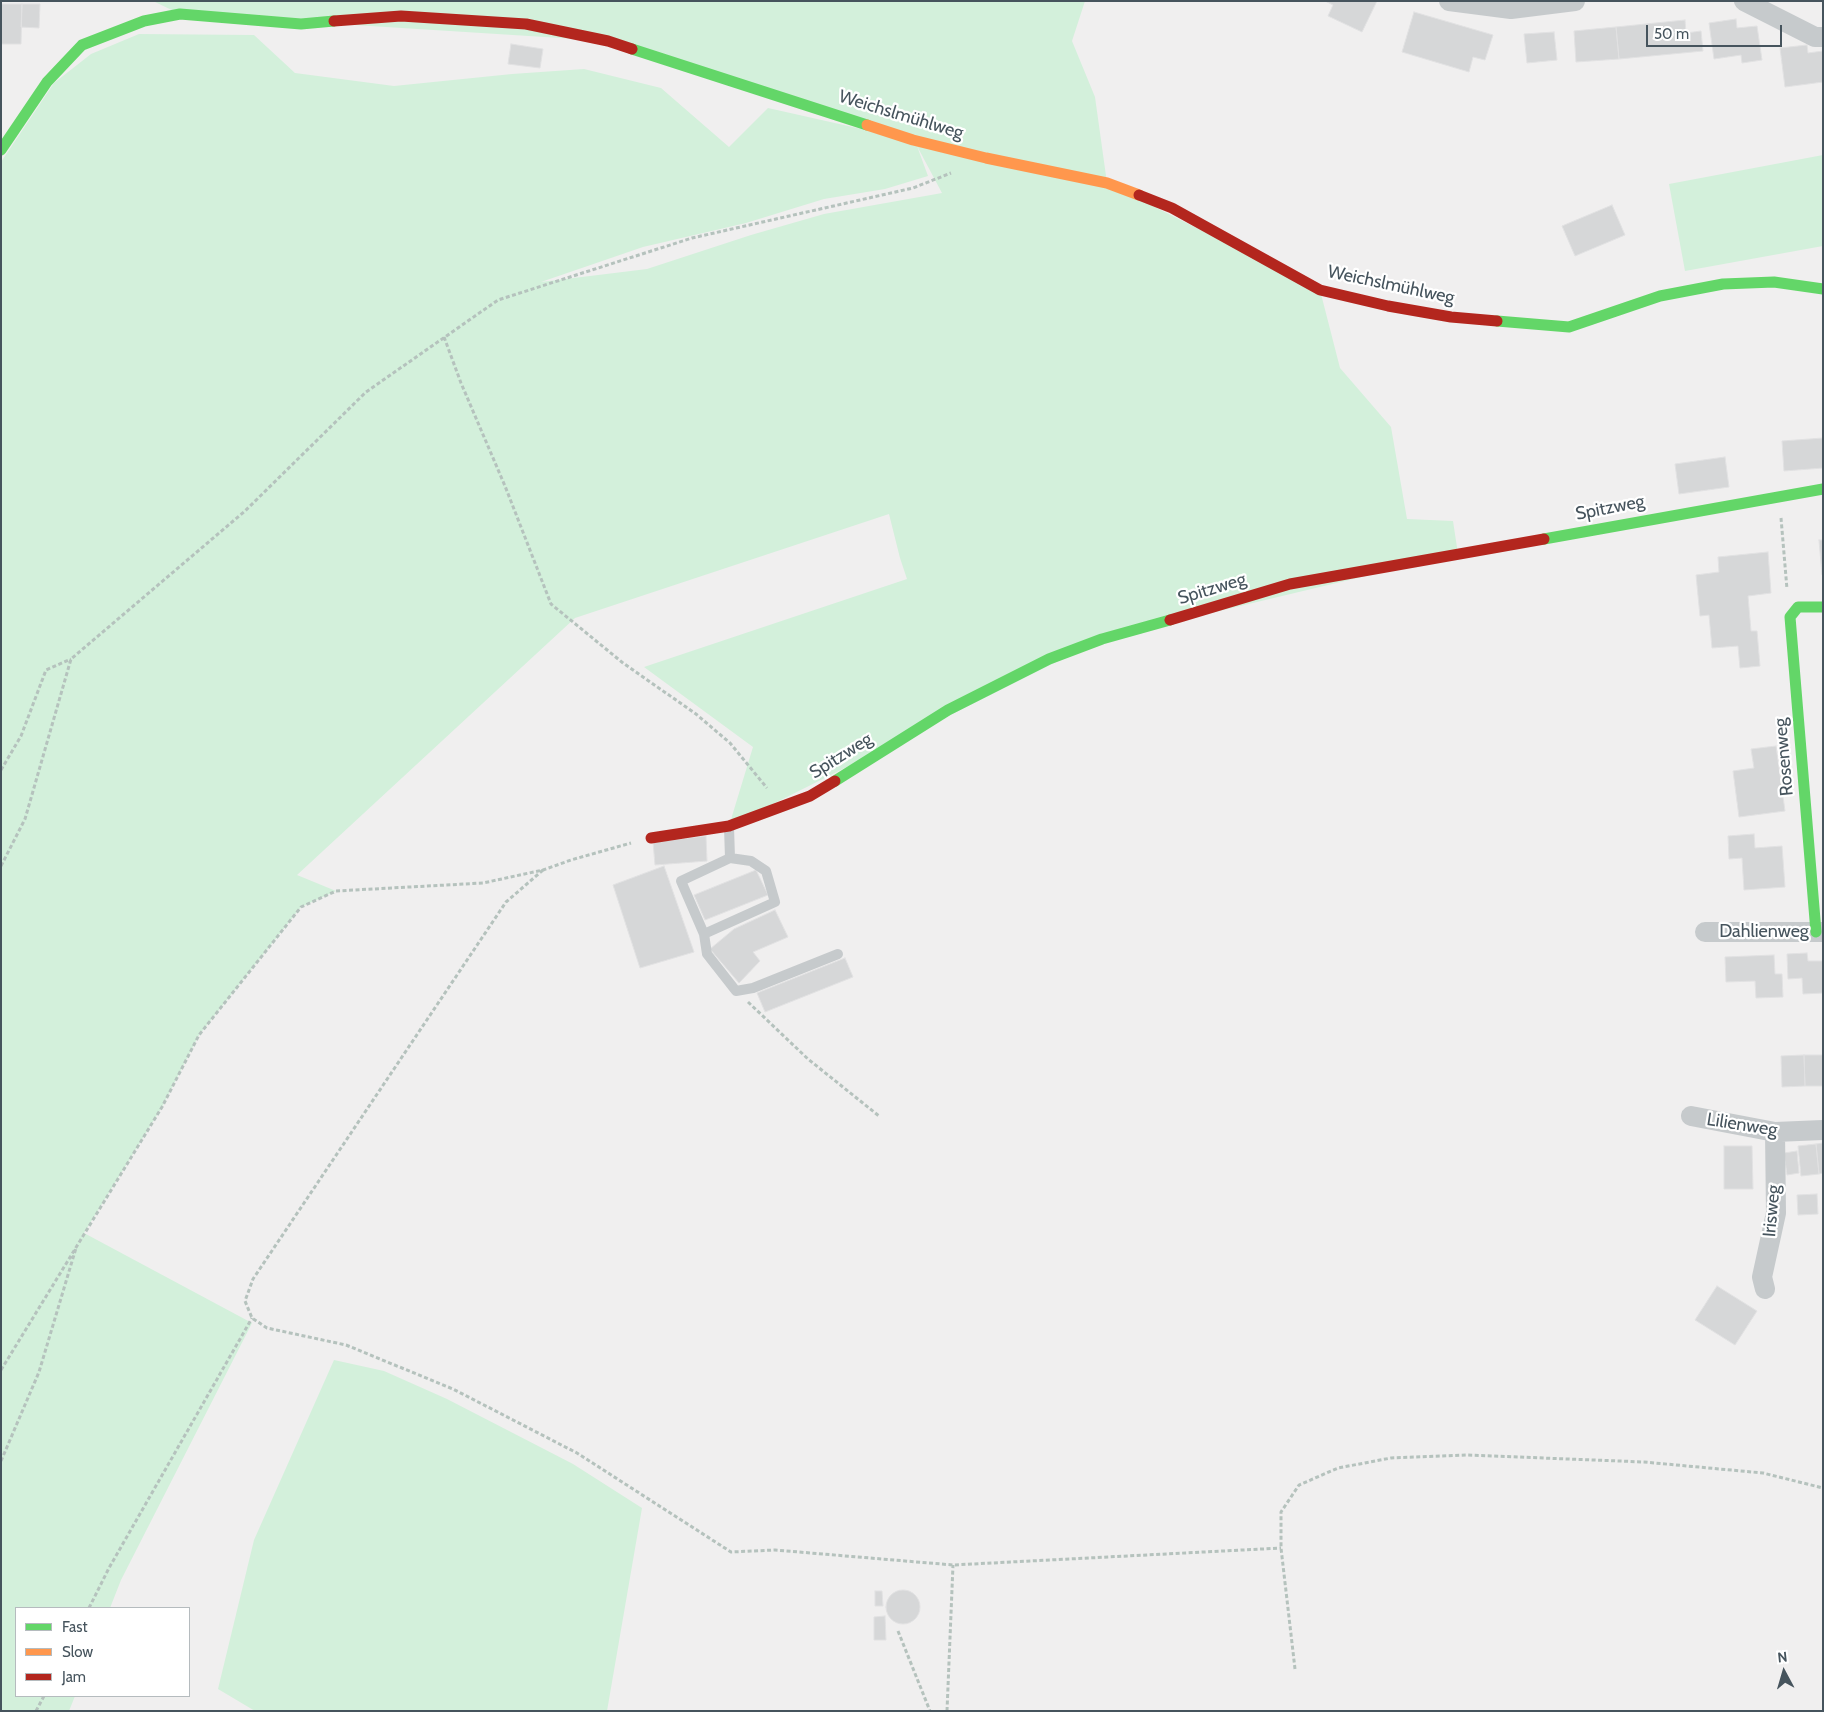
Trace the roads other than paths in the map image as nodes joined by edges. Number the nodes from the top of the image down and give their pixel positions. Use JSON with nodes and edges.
{"nodes":[{"id":1,"x":1449,"y":1,"type":"edge"},
{"id":2,"x":1575,"y":1,"type":"edge"},
{"id":3,"x":1744,"y":1,"type":"edge"},
{"id":4,"x":1823,"y":37,"type":"edge"},
{"id":5,"x":1,"y":150,"type":"edge"},
{"id":6,"x":1823,"y":289,"type":"edge"},
{"id":7,"x":1823,"y":489,"type":"edge"},
{"id":8,"x":1823,"y":607,"type":"edge"},
{"id":9,"x":729,"y":826,"type":"junction"},
{"id":10,"x":651,"y":838,"type":"road end"},
{"id":11,"x":730,"y":858,"type":"junction"},
{"id":12,"x":1704,"y":932,"type":"dead end"},
{"id":13,"x":1820,"y":932,"type":"edge"},
{"id":14,"x":704,"y":934,"type":"junction"},
{"id":15,"x":838,"y":954,"type":"dead end"},
{"id":16,"x":1691,"y":1116,"type":"dead end"},
{"id":17,"x":1823,"y":1130,"type":"edge"},
{"id":18,"x":1775,"y":1132,"type":"junction"},
{"id":19,"x":1765,"y":1289,"type":"dead end"}],
"edges":[{"from":1,"to":2,"type":"street"},
{"from":3,"to":4,"type":"street"},
{"from":5,"to":6,"type":"street","name":"Weichslmühlweg"},
{"from":7,"to":9,"type":"street","name":"Spitzweg"},
{"from":8,"to":13,"type":"street","name":"Rosenweg"},
{"from":9,"to":10,"type":"street","name":"Spitzweg"},
{"from":9,"to":11,"type":"lane"},
{"from":11,"to":14,"type":"lane"},
{"from":11,"to":14,"type":"lane"},
{"from":12,"to":13,"type":"street","name":"Dahlienweg"},
{"from":14,"to":15,"type":"lane"},
{"from":16,"to":18,"type":"street","name":"Lilienweg"},
{"from":17,"to":18,"type":"street","name":"Lilienweg"},
{"from":18,"to":19,"type":"street","name":"Irisweg"}]}
